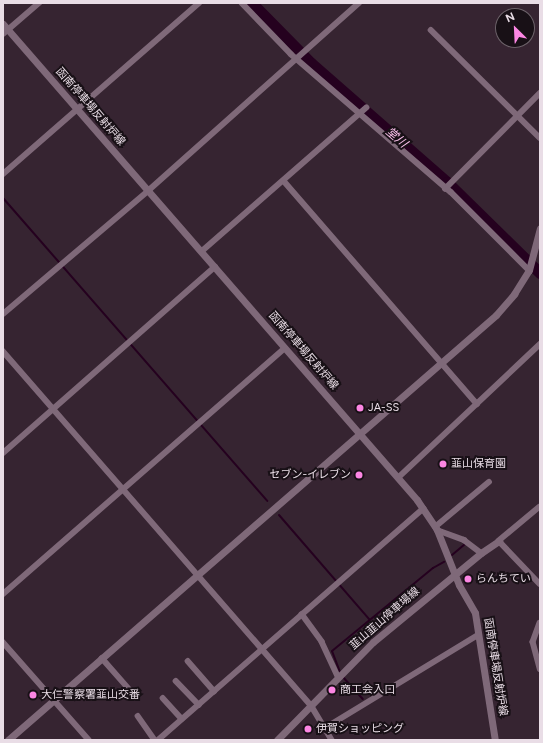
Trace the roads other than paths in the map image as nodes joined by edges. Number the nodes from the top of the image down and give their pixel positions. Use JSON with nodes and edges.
{"nodes":[{"id":1,"x":39,"y":3,"type":"edge"},
{"id":2,"x":199,"y":3,"type":"edge"},
{"id":3,"x":242,"y":3,"type":"edge"},
{"id":4,"x":359,"y":3,"type":"edge"},
{"id":5,"x":5,"y":29,"type":"edge"},
{"id":6,"x":430,"y":30,"type":"dead end"},
{"id":7,"x":296,"y":58,"type":"junction"},
{"id":8,"x":540,"y":93,"type":"edge"},
{"id":9,"x":366,"y":108,"type":"dead end"},
{"id":10,"x":78,"y":109,"type":"junction"},
{"id":11,"x":360,"y":113,"type":"junction"},
{"id":12,"x":518,"y":116,"type":"junction"},
{"id":13,"x":540,"y":138,"type":"edge"},
{"id":14,"x":3,"y":174,"type":"edge"},
{"id":15,"x":284,"y":181,"type":"junction"},
{"id":16,"x":445,"y":189,"type":"junction"},
{"id":17,"x":149,"y":190,"type":"junction"},
{"id":18,"x":540,"y":228,"type":"edge"},
{"id":19,"x":202,"y":252,"type":"junction"},
{"id":20,"x":215,"y":267,"type":"junction"},
{"id":21,"x":529,"y":270,"type":"junction"},
{"id":22,"x":3,"y":314,"type":"edge"},
{"id":23,"x":540,"y":344,"type":"edge"},
{"id":24,"x":285,"y":348,"type":"junction"},
{"id":25,"x":3,"y":351,"type":"edge"},
{"id":26,"x":441,"y":363,"type":"junction"},
{"id":27,"x":477,"y":404,"type":"junction"},
{"id":28,"x":53,"y":409,"type":"junction"},
{"id":29,"x":358,"y":433,"type":"junction"},
{"id":30,"x":3,"y":453,"type":"edge"},
{"id":31,"x":399,"y":477,"type":"junction"},
{"id":32,"x":489,"y":482,"type":"dead end"},
{"id":33,"x":123,"y":489,"type":"junction"},
{"id":34,"x":540,"y":507,"type":"edge"},
{"id":35,"x":423,"y":509,"type":"junction"},
{"id":36,"x":436,"y":528,"type":"junction"},
{"id":37,"x":499,"y":541,"type":"junction"},
{"id":38,"x":481,"y":553,"type":"junction"},
{"id":39,"x":455,"y":574,"type":"junction"},
{"id":40,"x":199,"y":575,"type":"junction"},
{"id":41,"x":540,"y":584,"type":"edge"},
{"id":42,"x":3,"y":594,"type":"edge"},
{"id":43,"x":302,"y":614,"type":"junction"},
{"id":44,"x":540,"y":623,"type":"edge"},
{"id":45,"x":478,"y":635,"type":"junction"},
{"id":46,"x":3,"y":642,"type":"edge"},
{"id":47,"x":262,"y":649,"type":"junction"},
{"id":48,"x":102,"y":658,"type":"junction"},
{"id":49,"x":188,"y":661,"type":"dead end"},
{"id":50,"x":540,"y":669,"type":"edge"},
{"id":51,"x":338,"y":677,"type":"junction"},
{"id":52,"x":176,"y":680,"type":"dead end"},
{"id":53,"x":130,"y":690,"type":"dead end"},
{"id":54,"x":214,"y":691,"type":"junction"},
{"id":55,"x":163,"y":698,"type":"dead end"},
{"id":56,"x":54,"y":700,"type":"junction"},
{"id":57,"x":199,"y":705,"type":"junction"},
{"id":58,"x":311,"y":705,"type":"junction"},
{"id":59,"x":138,"y":716,"type":"dead end"},
{"id":60,"x":182,"y":719,"type":"junction"},
{"id":61,"x":325,"y":728,"type":"junction"},
{"id":62,"x":8,"y":740,"type":"edge"},
{"id":63,"x":88,"y":740,"type":"edge"},
{"id":64,"x":155,"y":740,"type":"edge"},
{"id":65,"x":158,"y":740,"type":"edge"},
{"id":66,"x":277,"y":740,"type":"edge"},
{"id":67,"x":332,"y":740,"type":"edge"},
{"id":68,"x":495,"y":740,"type":"edge"}],
"edges":[{"from":1,"to":5,"type":"street"},
{"from":2,"to":10,"type":"street"},
{"from":3,"to":7,"type":"street"},
{"from":4,"to":7,"type":"street"},
{"from":5,"to":10,"type":"main road","name":"函南停車場反射炉線"},
{"from":6,"to":12,"type":"street"},
{"from":7,"to":11,"type":"street"},
{"from":7,"to":17,"type":"street"},
{"from":8,"to":12,"type":"street"},
{"from":9,"to":11,"type":"street"},
{"from":10,"to":14,"type":"street"},
{"from":10,"to":17,"type":"main road","name":"函南停車場反射炉線"},
{"from":11,"to":15,"type":"street"},
{"from":11,"to":16,"type":"street"},
{"from":12,"to":13,"type":"street"},
{"from":12,"to":16,"type":"street"},
{"from":15,"to":19,"type":"street"},
{"from":15,"to":26,"type":"street"},
{"from":16,"to":21,"type":"street"},
{"from":17,"to":19,"type":"main road","name":"函南停車場反射炉線"},
{"from":17,"to":22,"type":"street"},
{"from":18,"to":21,"type":"main road"},
{"from":19,"to":20,"type":"main road","name":"函南停車場反射炉線"},
{"from":20,"to":24,"type":"main road","name":"函南停車場反射炉線"},
{"from":20,"to":28,"type":"street"},
{"from":21,"to":26,"type":"main road"},
{"from":23,"to":27,"type":"street"},
{"from":24,"to":29,"type":"main road","name":"函南停車場反射炉線"},
{"from":24,"to":33,"type":"street"},
{"from":25,"to":28,"type":"street"},
{"from":26,"to":27,"type":"street"},
{"from":26,"to":29,"type":"main road"},
{"from":27,"to":31,"type":"street"},
{"from":28,"to":30,"type":"street"},
{"from":28,"to":33,"type":"street"},
{"from":29,"to":31,"type":"main road","name":"函南停車場反射炉線"},
{"from":29,"to":40,"type":"main road"},
{"from":31,"to":35,"type":"main road","name":"函南停車場反射炉線"},
{"from":32,"to":36,"type":"street"},
{"from":33,"to":40,"type":"street"},
{"from":33,"to":42,"type":"street"},
{"from":34,"to":37,"type":"street"},
{"from":35,"to":36,"type":"main road","name":"函南停車場反射炉線"},
{"from":35,"to":43,"type":"street"},
{"from":36,"to":38,"type":"street"},
{"from":36,"to":39,"type":"main road","name":"函南停車場反射炉線"},
{"from":37,"to":38,"type":"main road","name":"韮山韮山停車場線"},
{"from":37,"to":41,"type":"street"},
{"from":38,"to":39,"type":"main road","name":"韮山韮山停車場線"},
{"from":39,"to":45,"type":"main road","name":"函南停車場反射炉線"},
{"from":39,"to":51,"type":"main road","name":"韮山韮山停車場線"},
{"from":40,"to":47,"type":"street"},
{"from":40,"to":48,"type":"main road"},
{"from":43,"to":47,"type":"street"},
{"from":43,"to":51,"type":"street"},
{"from":44,"to":50,"type":"street"},
{"from":45,"to":61,"type":"street"},
{"from":45,"to":68,"type":"main road","name":"函南停車場反射炉線"},
{"from":46,"to":56,"type":"street"},
{"from":47,"to":54,"type":"street"},
{"from":47,"to":58,"type":"street"},
{"from":48,"to":53,"type":"street"},
{"from":48,"to":56,"type":"main road"},
{"from":49,"to":54,"type":"street"},
{"from":51,"to":58,"type":"main road","name":"韮山韮山停車場線"},
{"from":52,"to":57,"type":"street"},
{"from":54,"to":57,"type":"street"},
{"from":55,"to":60,"type":"street"},
{"from":56,"to":62,"type":"main road"},
{"from":56,"to":63,"type":"street"},
{"from":57,"to":60,"type":"street"},
{"from":58,"to":61,"type":"street"},
{"from":58,"to":66,"type":"main road","name":"韮山韮山停車場線"},
{"from":59,"to":64,"type":"street"},
{"from":60,"to":65,"type":"street"},
{"from":61,"to":67,"type":"street"}]}
